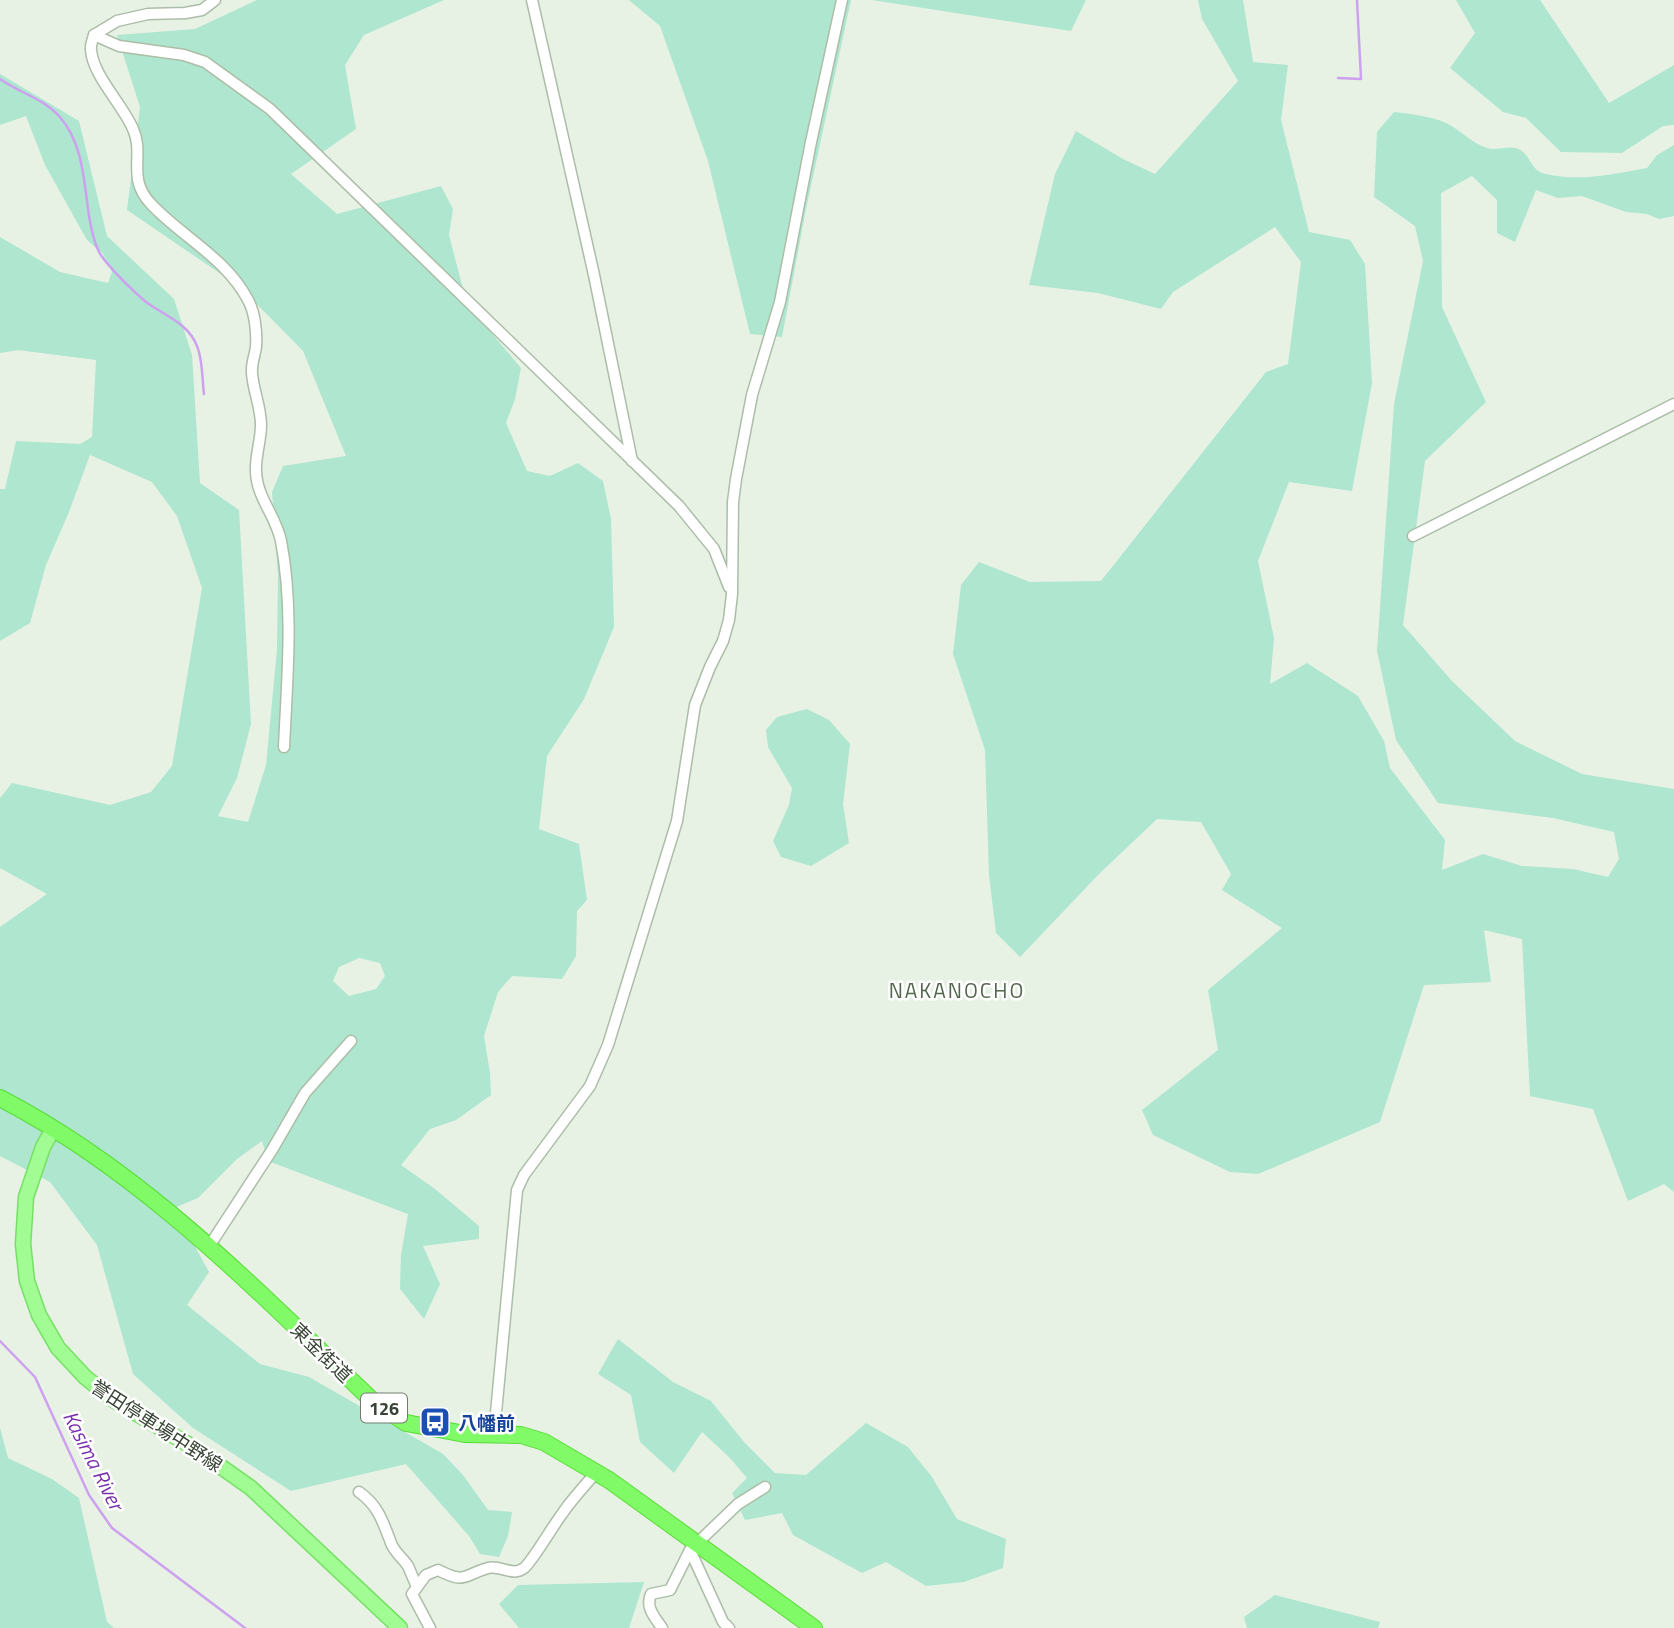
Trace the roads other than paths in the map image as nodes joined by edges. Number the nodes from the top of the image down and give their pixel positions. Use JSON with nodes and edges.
{"nodes":[{"id":1,"x":215,"y":0,"type":"edge"},
{"id":2,"x":531,"y":0,"type":"edge"},
{"id":3,"x":842,"y":0,"type":"edge"},
{"id":4,"x":94,"y":35,"type":"junction"},
{"id":5,"x":1674,"y":404,"type":"edge"},
{"id":6,"x":632,"y":461,"type":"junction"},
{"id":7,"x":1413,"y":536,"type":"dead end"},
{"id":8,"x":732,"y":594,"type":"junction"},
{"id":9,"x":284,"y":747,"type":"dead end"},
{"id":10,"x":351,"y":1041,"type":"dead end"},
{"id":11,"x":0,"y":1098,"type":"edge"},
{"id":12,"x":53,"y":1129,"type":"junction"},
{"id":13,"x":209,"y":1245,"type":"junction"},
{"id":14,"x":494,"y":1434,"type":"junction"},
{"id":15,"x":596,"y":1472,"type":"junction"},
{"id":16,"x":765,"y":1487,"type":"dead end"},
{"id":17,"x":359,"y":1492,"type":"dead end"},
{"id":18,"x":694,"y":1547,"type":"junction"},
{"id":19,"x":417,"y":1587,"type":"junction"},
{"id":20,"x":400,"y":1628,"type":"edge"},
{"id":21,"x":430,"y":1628,"type":"edge"},
{"id":22,"x":662,"y":1628,"type":"edge"},
{"id":23,"x":729,"y":1628,"type":"edge"},
{"id":24,"x":814,"y":1628,"type":"edge"}],
"edges":[{"from":1,"to":4,"type":"street"},
{"from":2,"to":6,"type":"street"},
{"from":3,"to":8,"type":"street"},
{"from":4,"to":6,"type":"street"},
{"from":4,"to":9,"type":"street"},
{"from":5,"to":7,"type":"street"},
{"from":6,"to":8,"type":"street"},
{"from":8,"to":14,"type":"street"},
{"from":10,"to":13,"type":"street"},
{"from":11,"to":12,"type":"highway","name":"東金街道","number":"126"},
{"from":12,"to":13,"type":"highway","name":"東金街道","number":"126"},
{"from":12,"to":20,"type":"main road","name":"誉田停車場中野線"},
{"from":13,"to":14,"type":"highway","name":"東金街道","number":"126"},
{"from":14,"to":15,"type":"highway","name":"東金街道","number":"126"},
{"from":15,"to":18,"type":"highway","name":"東金街道","number":"126"},
{"from":15,"to":19,"type":"street"},
{"from":16,"to":18,"type":"street"},
{"from":17,"to":19,"type":"street"},
{"from":18,"to":22,"type":"street"},
{"from":18,"to":23,"type":"street"},
{"from":18,"to":24,"type":"highway","name":"東金街道","number":"126"},
{"from":19,"to":21,"type":"street"}]}
